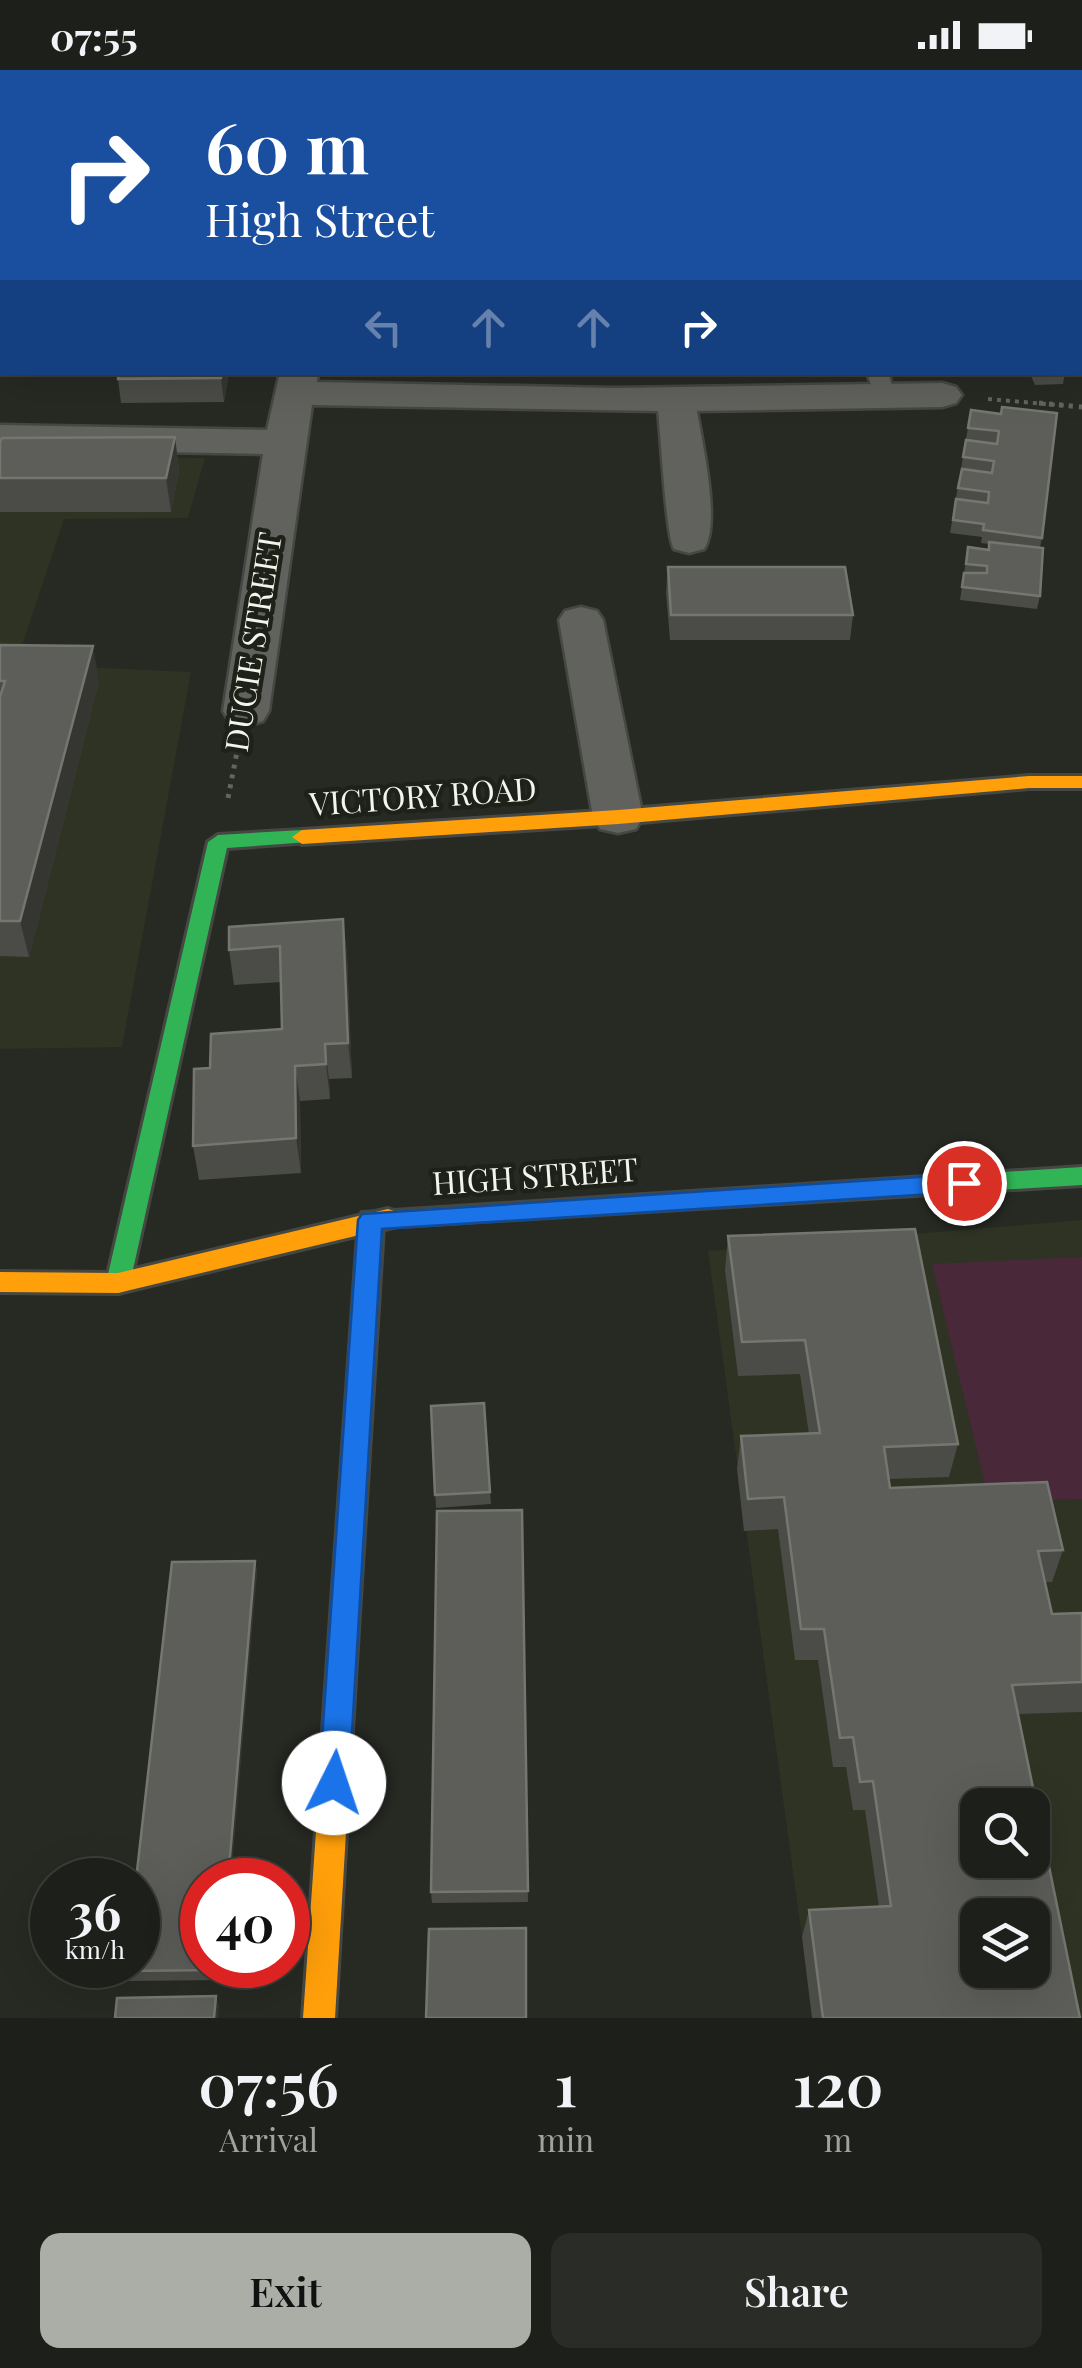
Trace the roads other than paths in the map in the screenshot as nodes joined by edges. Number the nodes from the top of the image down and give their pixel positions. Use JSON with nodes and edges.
{"nodes":[{"id":1,"x":297,"y":383,"type":"edge"},
{"id":2,"x":881,"y":384,"type":"edge"},
{"id":3,"x":942,"y":395,"type":"road end"},
{"id":4,"x":676,"y":400,"type":"junction"},
{"id":5,"x":0,"y":437,"type":"edge"},
{"id":6,"x":285,"y":442,"type":"junction"},
{"id":7,"x":689,"y":540,"type":"dead end"},
{"id":8,"x":580,"y":620,"type":"dead end"},
{"id":9,"x":246,"y":711,"type":"road end"},
{"id":10,"x":1082,"y":782,"type":"edge"},
{"id":11,"x":618,"y":817,"type":"junction"},
{"id":12,"x":1082,"y":1176,"type":"edge"},
{"id":13,"x":370,"y":1220,"type":"junction"},
{"id":14,"x":0,"y":1282,"type":"edge"},
{"id":15,"x":118,"y":1283,"type":"junction"},
{"id":16,"x":319,"y":2018,"type":"edge"}],
"edges":[{"from":1,"to":4,"type":"street"},
{"from":1,"to":6,"type":"street","name":"DUCIE STREET"},
{"from":2,"to":3,"type":"street"},
{"from":2,"to":4,"type":"street"},
{"from":4,"to":7,"type":"street"},
{"from":5,"to":6,"type":"street"},
{"from":6,"to":9,"type":"street","name":"DUCIE STREET"},
{"from":8,"to":11,"type":"street"},
{"from":10,"to":11,"type":"street","name":"VICTORY ROAD"},
{"from":11,"to":15,"type":"street","name":"VICTORY ROAD"},
{"from":12,"to":13,"type":"street","name":"HIGH STREET"},
{"from":13,"to":15,"type":"street","name":"HIGH STREET"},
{"from":13,"to":16,"type":"street"},
{"from":14,"to":15,"type":"street","name":"HIGH STREET"}]}
